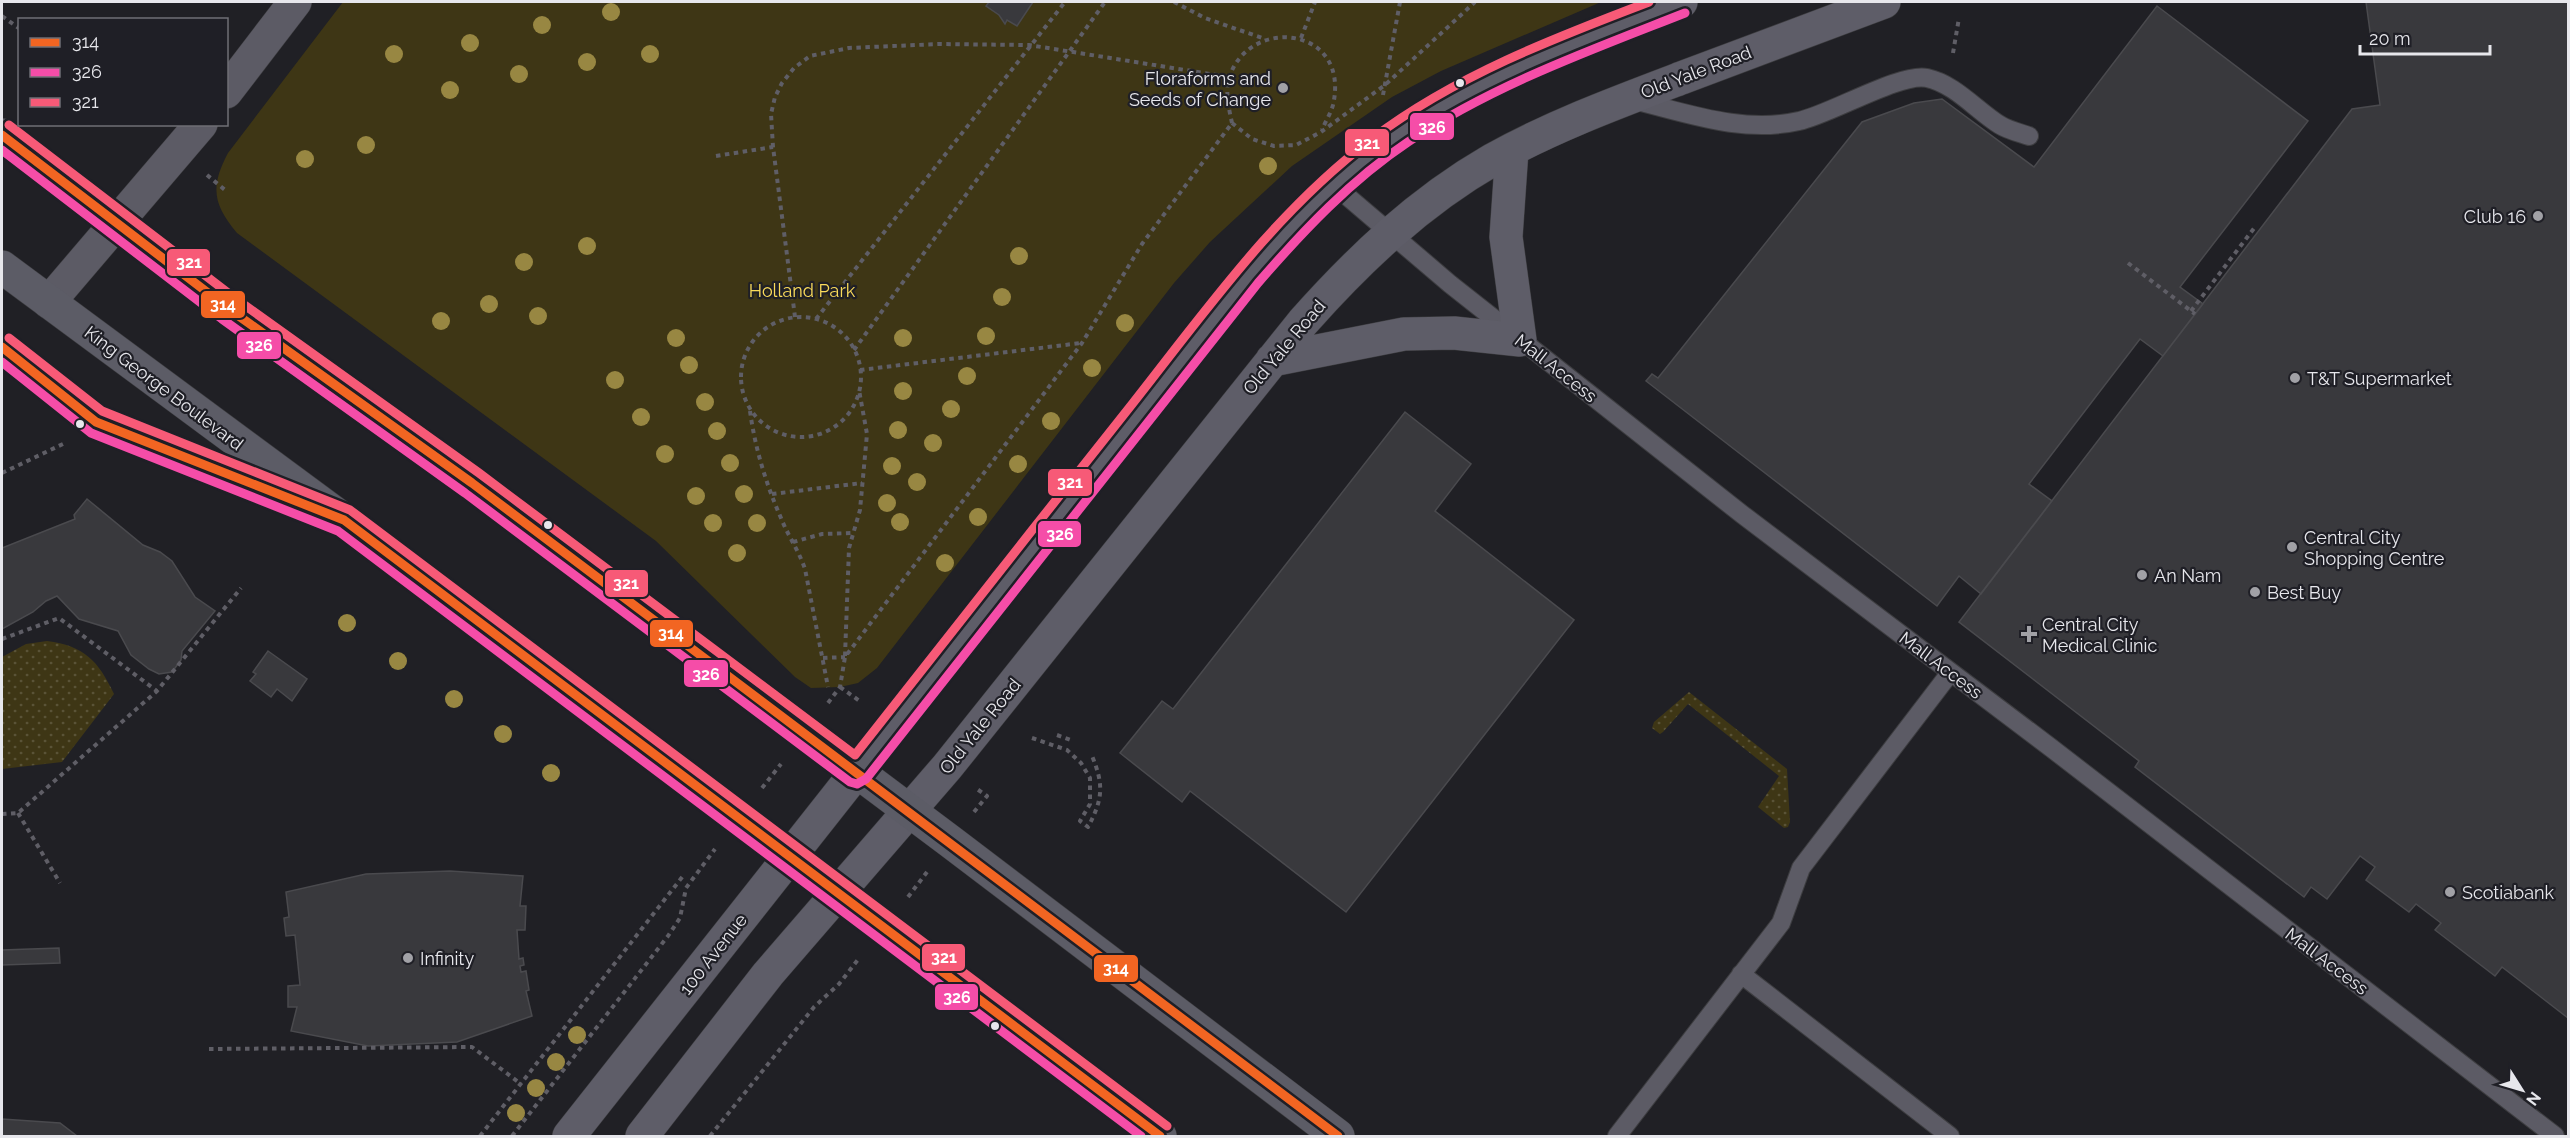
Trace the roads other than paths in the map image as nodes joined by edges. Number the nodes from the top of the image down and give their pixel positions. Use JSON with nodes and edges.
{"nodes":[{"id":1,"x":295,"y":2,"type":"edge"},
{"id":2,"x":1681,"y":2,"type":"edge"},
{"id":3,"x":1884,"y":2,"type":"edge"},
{"id":4,"x":228,"y":89,"type":"edge"},
{"id":5,"x":1626,"y":99,"type":"junction"},
{"id":6,"x":199,"y":126,"type":"edge"},
{"id":7,"x":2,"y":135,"type":"edge"},
{"id":8,"x":2029,"y":136,"type":"dead end"},
{"id":9,"x":1512,"y":150,"type":"junction"},
{"id":10,"x":1334,"y":185,"type":"junction"},
{"id":11,"x":116,"y":225,"type":"junction"},
{"id":12,"x":1390,"y":233,"type":"junction"},
{"id":13,"x":2,"y":267,"type":"edge"},
{"id":14,"x":49,"y":302,"type":"junction"},
{"id":15,"x":1521,"y":340,"type":"junction"},
{"id":16,"x":2,"y":347,"type":"edge"},
{"id":17,"x":1272,"y":360,"type":"junction"},
{"id":18,"x":344,"y":520,"type":"junction"},
{"id":19,"x":1950,"y":673,"type":"junction"},
{"id":20,"x":857,"y":772,"type":"junction"},
{"id":21,"x":909,"y":811,"type":"junction"},
{"id":22,"x":791,"y":857,"type":"junction"},
{"id":23,"x":838,"y":892,"type":"junction"},
{"id":24,"x":1741,"y":974,"type":"junction"},
{"id":25,"x":569,"y":1137,"type":"edge"},
{"id":26,"x":642,"y":1137,"type":"edge"},
{"id":27,"x":1160,"y":1137,"type":"edge"},
{"id":28,"x":1338,"y":1137,"type":"edge"},
{"id":29,"x":1617,"y":1137,"type":"edge"},
{"id":30,"x":1950,"y":1137,"type":"edge"},
{"id":31,"x":2555,"y":1137,"type":"edge"}],
"edges":[{"from":1,"to":4,"type":"street"},
{"from":2,"to":10,"type":"main road"},
{"from":3,"to":5,"type":"main road","name":"Old Yale Road"},
{"from":5,"to":8,"type":"lane"},
{"from":5,"to":9,"type":"main road","name":"Old Yale Road"},
{"from":6,"to":11,"type":"street"},
{"from":7,"to":11,"type":"main road"},
{"from":9,"to":12,"type":"main road","name":"Old Yale Road"},
{"from":9,"to":15,"type":"main road"},
{"from":10,"to":12,"type":"lane","name":"Mall Access"},
{"from":10,"to":20,"type":"main road"},
{"from":11,"to":14,"type":"street"},
{"from":11,"to":20,"type":"main road"},
{"from":12,"to":15,"type":"lane","name":"Mall Access"},
{"from":12,"to":17,"type":"main road","name":"Old Yale Road"},
{"from":13,"to":14,"type":"main road","name":"King George Boulevard"},
{"from":14,"to":18,"type":"main road","name":"King George Boulevard"},
{"from":15,"to":17,"type":"main road"},
{"from":15,"to":19,"type":"lane","name":"Mall Access"},
{"from":16,"to":18,"type":"lane"},
{"from":17,"to":21,"type":"main road","name":"Old Yale Road"},
{"from":18,"to":22,"type":"main road","name":"King George Boulevard"},
{"from":19,"to":24,"type":"lane"},
{"from":19,"to":31,"type":"lane","name":"Mall Access"},
{"from":20,"to":21,"type":"main road"},
{"from":20,"to":22,"type":"main road","name":"100 Avenue"},
{"from":21,"to":23,"type":"main road","name":"Old Yale Road"},
{"from":21,"to":28,"type":"main road"},
{"from":22,"to":23,"type":"main road","name":"King George Boulevard"},
{"from":22,"to":25,"type":"main road","name":"100 Avenue"},
{"from":23,"to":26,"type":"main road"},
{"from":23,"to":27,"type":"main road","name":"King George Boulevard"},
{"from":24,"to":29,"type":"lane"},
{"from":24,"to":30,"type":"lane"}]}
